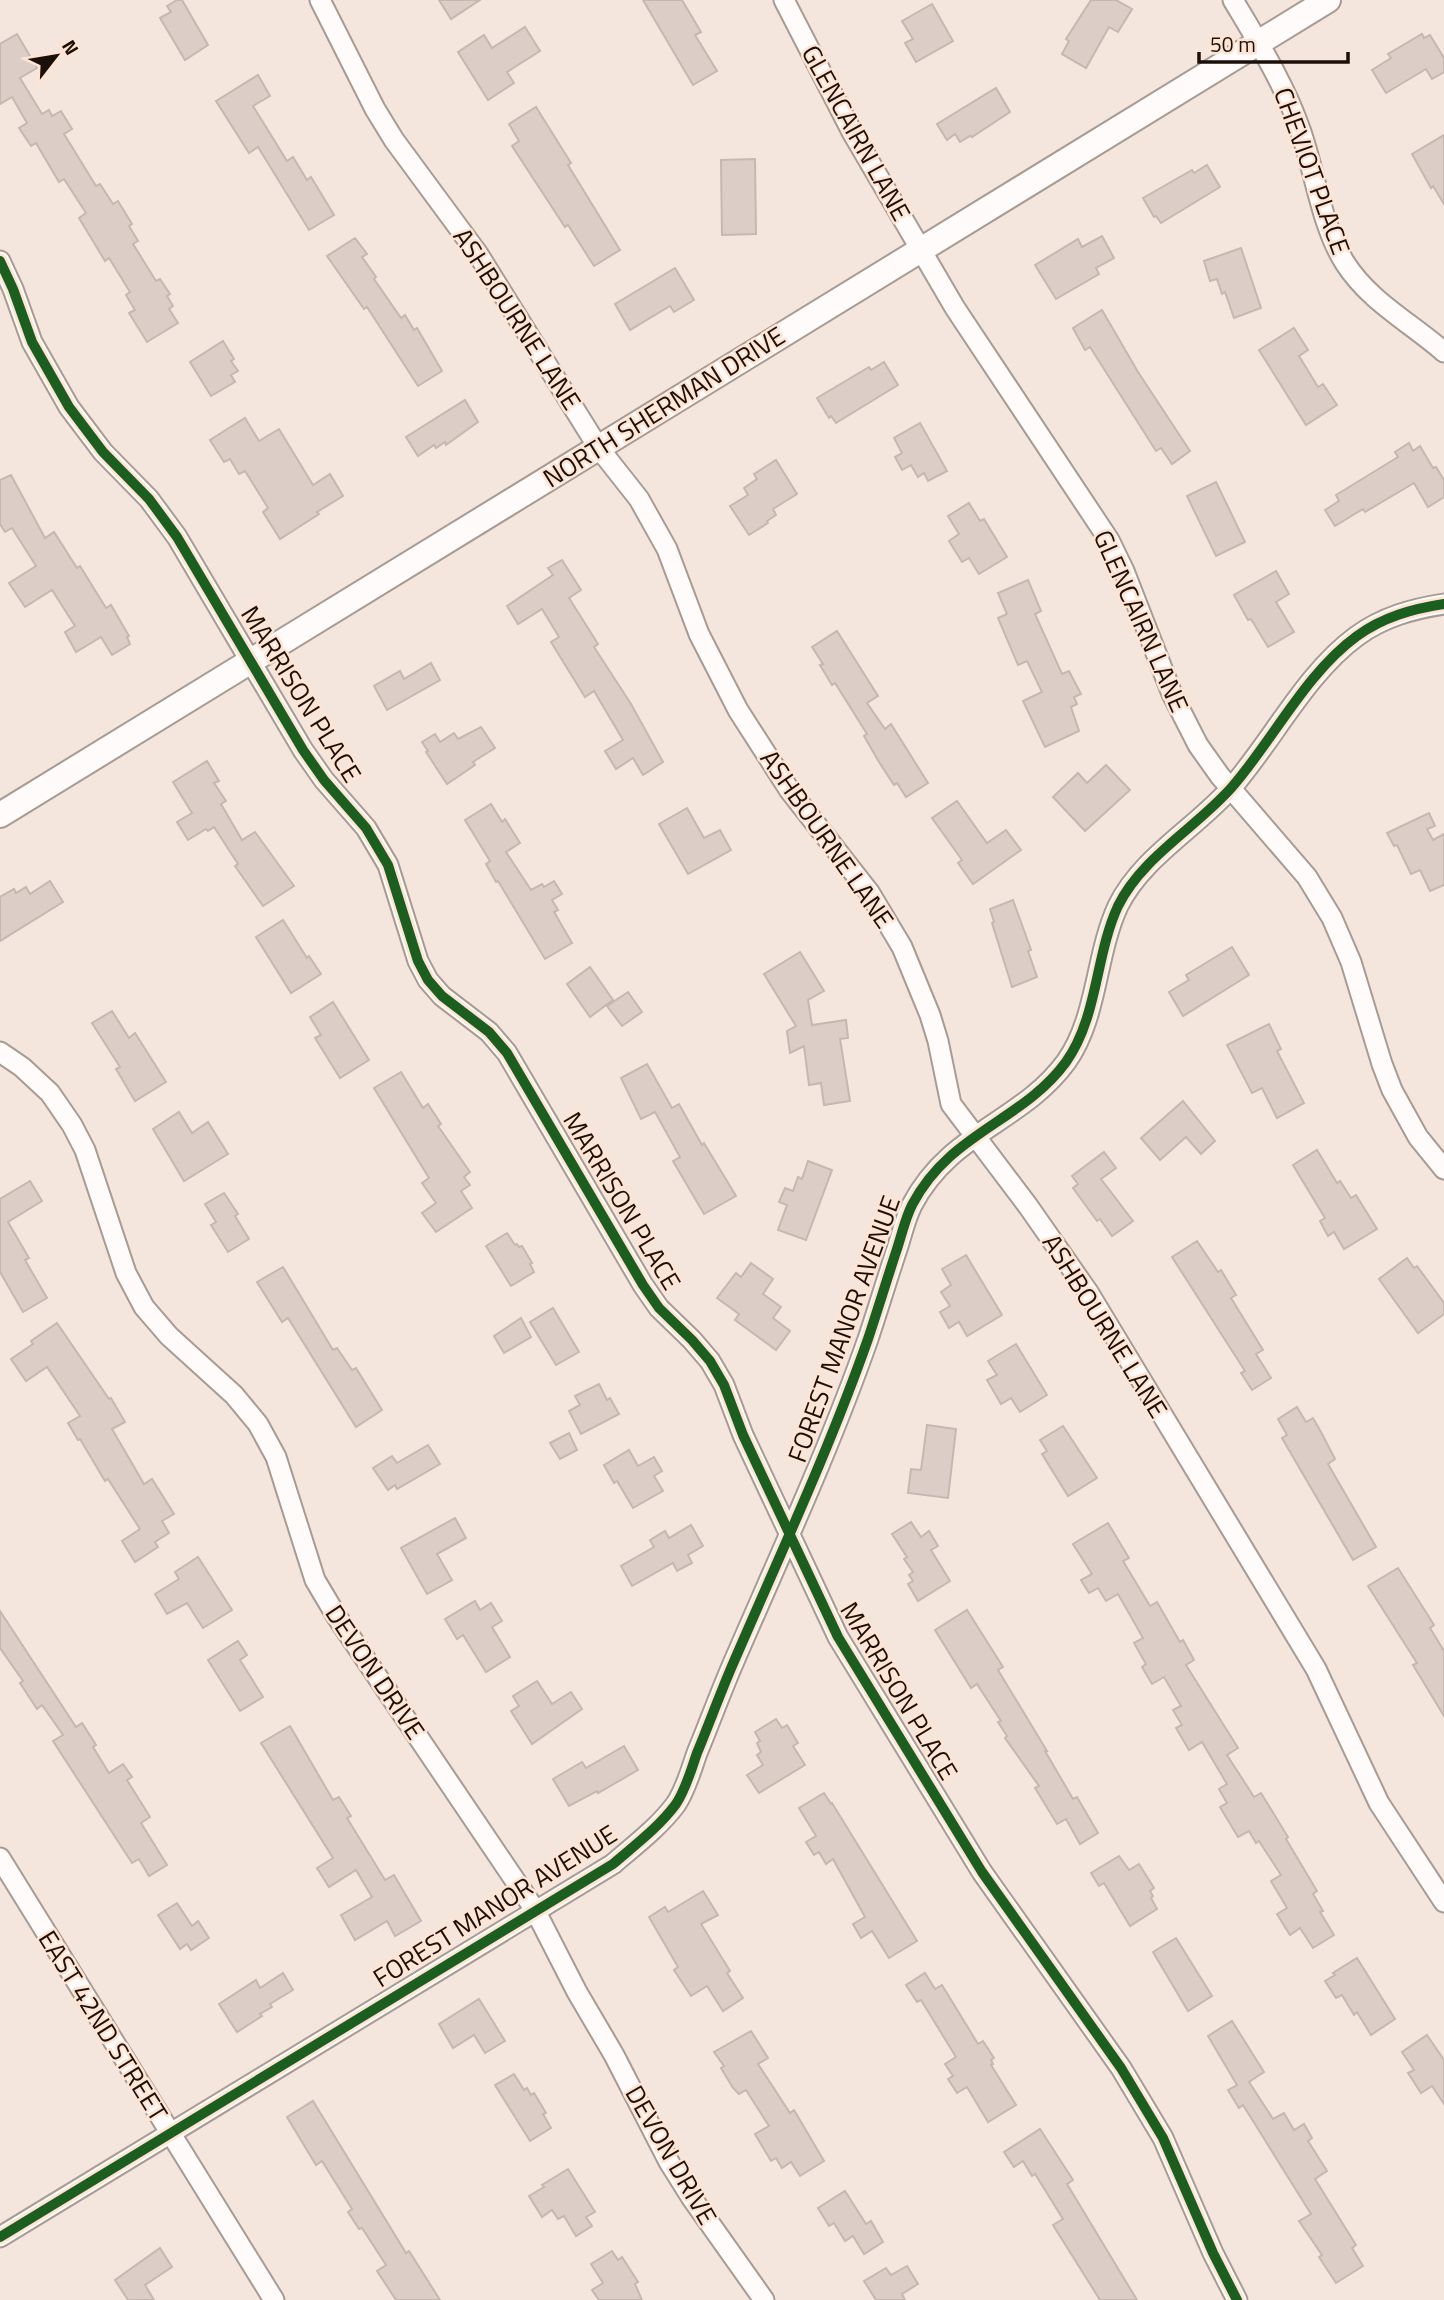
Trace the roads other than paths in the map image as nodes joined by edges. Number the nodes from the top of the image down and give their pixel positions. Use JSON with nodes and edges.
{"nodes":[{"id":1,"x":320,"y":0,"type":"edge"},
{"id":2,"x":784,"y":0,"type":"edge"},
{"id":3,"x":1233,"y":0,"type":"edge"},
{"id":4,"x":1328,"y":0,"type":"edge"},
{"id":5,"x":1258,"y":43,"type":"junction"},
{"id":6,"x":921,"y":249,"type":"junction"},
{"id":7,"x":0,"y":261,"type":"edge"},
{"id":8,"x":1444,"y":352,"type":"edge"},
{"id":9,"x":598,"y":447,"type":"junction"},
{"id":10,"x":1444,"y":604,"type":"edge"},
{"id":11,"x":251,"y":662,"type":"junction"},
{"id":12,"x":1231,"y":789,"type":"junction"},
{"id":13,"x":0,"y":815,"type":"edge"},
{"id":14,"x":0,"y":1052,"type":"edge"},
{"id":15,"x":975,"y":1135,"type":"junction"},
{"id":16,"x":1444,"y":1169,"type":"edge"},
{"id":17,"x":789,"y":1534,"type":"junction"},
{"id":18,"x":0,"y":1858,"type":"edge"},
{"id":19,"x":1444,"y":1902,"type":"edge"},
{"id":20,"x":535,"y":1910,"type":"junction"},
{"id":21,"x":170,"y":2133,"type":"junction"},
{"id":22,"x":0,"y":2237,"type":"edge"},
{"id":23,"x":274,"y":2300,"type":"edge"},
{"id":24,"x":764,"y":2300,"type":"edge"},
{"id":25,"x":1237,"y":2300,"type":"edge"}],
"edges":[{"from":1,"to":9,"type":"street","name":"ASHBOURNE LANE"},
{"from":2,"to":6,"type":"street","name":"GLENCAIRN LANE"},
{"from":3,"to":5,"type":"street","name":"CHEVIOT PLACE"},
{"from":4,"to":5,"type":"main road","name":"NORTH SHERMAN DRIVE"},
{"from":5,"to":6,"type":"main road","name":"NORTH SHERMAN DRIVE"},
{"from":5,"to":8,"type":"street","name":"CHEVIOT PLACE"},
{"from":6,"to":9,"type":"main road","name":"NORTH SHERMAN DRIVE"},
{"from":6,"to":12,"type":"street","name":"GLENCAIRN LANE"},
{"from":7,"to":11,"type":"street","name":"MARRISON PLACE"},
{"from":9,"to":11,"type":"main road","name":"NORTH SHERMAN DRIVE"},
{"from":9,"to":15,"type":"street","name":"ASHBOURNE LANE"},
{"from":10,"to":12,"type":"street","name":"FOREST MANOR AVENUE"},
{"from":11,"to":13,"type":"main road","name":"NORTH SHERMAN DRIVE"},
{"from":11,"to":17,"type":"street","name":"MARRISON PLACE"},
{"from":12,"to":15,"type":"street","name":"FOREST MANOR AVENUE"},
{"from":12,"to":16,"type":"street","name":"GLENCAIRN LANE"},
{"from":14,"to":20,"type":"street","name":"DEVON DRIVE"},
{"from":15,"to":17,"type":"street","name":"FOREST MANOR AVENUE"},
{"from":15,"to":19,"type":"street","name":"ASHBOURNE LANE"},
{"from":17,"to":20,"type":"street","name":"FOREST MANOR AVENUE"},
{"from":17,"to":25,"type":"street","name":"MARRISON PLACE"},
{"from":18,"to":21,"type":"street","name":"EAST 42ND STREET"},
{"from":20,"to":21,"type":"street","name":"FOREST MANOR AVENUE"},
{"from":20,"to":24,"type":"street","name":"DEVON DRIVE"},
{"from":21,"to":22,"type":"street","name":"FOREST MANOR AVENUE"},
{"from":21,"to":23,"type":"street","name":"EAST 42ND STREET"}]}
